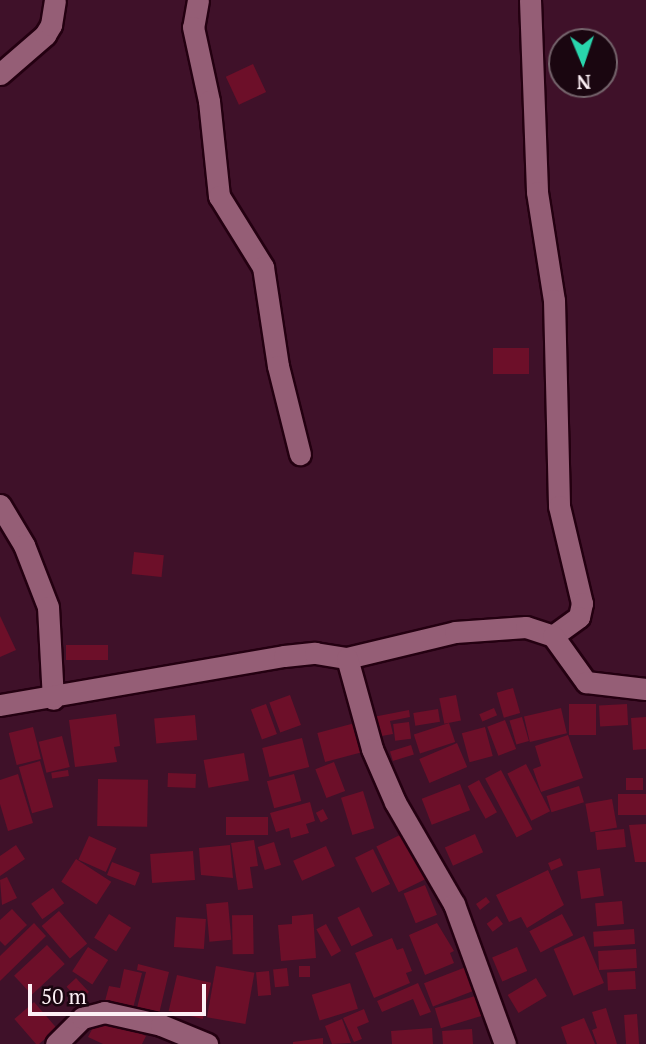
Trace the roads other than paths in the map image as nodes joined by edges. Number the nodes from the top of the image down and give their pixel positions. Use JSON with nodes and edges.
{"nodes":[{"id":1,"x":55,"y":0,"type":"edge"},
{"id":2,"x":198,"y":0,"type":"edge"},
{"id":3,"x":530,"y":0,"type":"edge"},
{"id":4,"x":0,"y":74,"type":"edge"},
{"id":5,"x":300,"y":454,"type":"dead end"},
{"id":6,"x":0,"y":505,"type":"edge"},
{"id":7,"x":553,"y":636,"type":"junction"},
{"id":8,"x":347,"y":658,"type":"junction"},
{"id":9,"x":646,"y":689,"type":"edge"},
{"id":10,"x":53,"y":699,"type":"junction"},
{"id":11,"x":0,"y":705,"type":"edge"},
{"id":12,"x":56,"y":1044,"type":"edge"},
{"id":13,"x":207,"y":1044,"type":"edge"},
{"id":14,"x":505,"y":1044,"type":"edge"}],
"edges":[{"from":1,"to":4,"type":"street"},
{"from":2,"to":5,"type":"street"},
{"from":3,"to":7,"type":"street"},
{"from":6,"to":10,"type":"street"},
{"from":7,"to":8,"type":"street"},
{"from":7,"to":9,"type":"street"},
{"from":8,"to":10,"type":"street"},
{"from":8,"to":14,"type":"street"},
{"from":10,"to":11,"type":"street"},
{"from":12,"to":13,"type":"street"}]}
